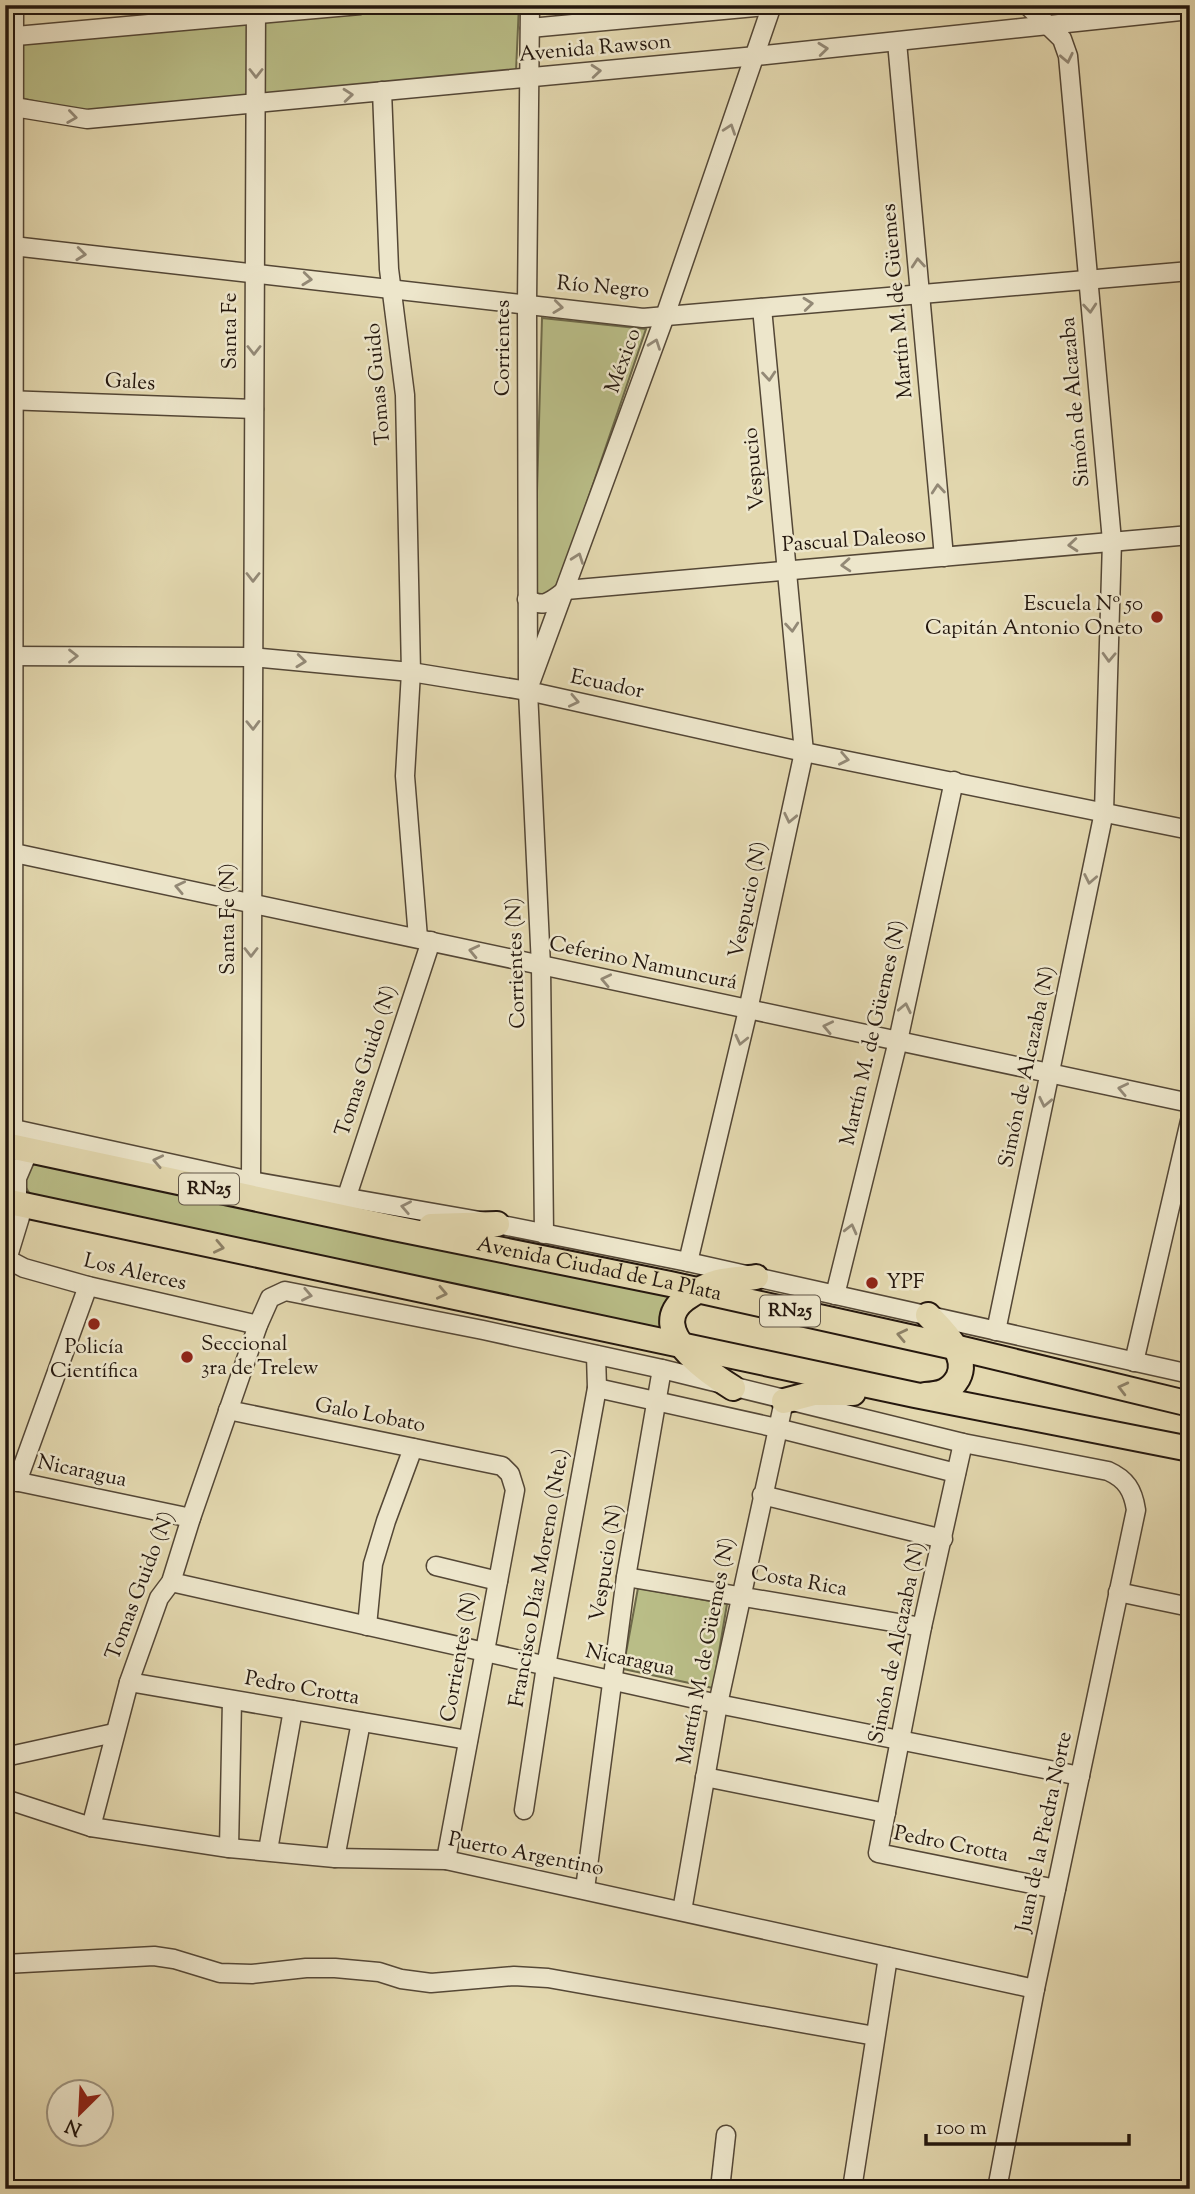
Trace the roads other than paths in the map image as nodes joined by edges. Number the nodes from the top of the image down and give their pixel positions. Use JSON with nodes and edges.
{"nodes":[{"id":1,"x":14,"y":5,"type":"edge"},
{"id":2,"x":360,"y":5,"type":"edge"},
{"id":3,"x":530,"y":5,"type":"edge"},
{"id":4,"x":773,"y":5,"type":"edge"},
{"id":5,"x":1027,"y":5,"type":"edge"},
{"id":6,"x":256,"y":10,"type":"edge"},
{"id":7,"x":1190,"y":10,"type":"edge"},
{"id":8,"x":1048,"y":24,"type":"junction"},
{"id":9,"x":530,"y":28,"type":"junction"},
{"id":10,"x":10,"y":36,"type":"edge"},
{"id":11,"x":897,"y":41,"type":"junction"},
{"id":12,"x":756,"y":56,"type":"junction"},
{"id":13,"x":528,"y":78,"type":"junction"},
{"id":14,"x":382,"y":92,"type":"junction"},
{"id":15,"x":256,"y":103,"type":"junction"},
{"id":16,"x":9,"y":107,"type":"edge"},
{"id":17,"x":13,"y":246,"type":"junction"},
{"id":18,"x":1190,"y":271,"type":"edge"},
{"id":19,"x":254,"y":273,"type":"junction"},
{"id":20,"x":1087,"y":279,"type":"junction"},
{"id":21,"x":9,"y":283,"type":"edge"},
{"id":22,"x":392,"y":288,"type":"junction"},
{"id":23,"x":920,"y":293,"type":"junction"},
{"id":24,"x":527,"y":304,"type":"junction"},
{"id":25,"x":762,"y":308,"type":"junction"},
{"id":26,"x":665,"y":316,"type":"junction"},
{"id":27,"x":9,"y":400,"type":"edge"},
{"id":28,"x":254,"y":409,"type":"junction"},
{"id":29,"x":1190,"y":535,"type":"edge"},
{"id":30,"x":1112,"y":541,"type":"junction"},
{"id":31,"x":944,"y":557,"type":"junction"},
{"id":32,"x":787,"y":569,"type":"junction"},
{"id":33,"x":566,"y":590,"type":"junction"},
{"id":34,"x":527,"y":599,"type":"junction"},
{"id":35,"x":10,"y":656,"type":"edge"},
{"id":36,"x":252,"y":657,"type":"junction"},
{"id":37,"x":411,"y":672,"type":"junction"},
{"id":38,"x":528,"y":691,"type":"junction"},
{"id":39,"x":804,"y":752,"type":"junction"},
{"id":40,"x":954,"y":781,"type":"junction"},
{"id":41,"x":1104,"y":812,"type":"junction"},
{"id":42,"x":1190,"y":830,"type":"edge"},
{"id":43,"x":10,"y":852,"type":"edge"},
{"id":44,"x":251,"y":903,"type":"junction"},
{"id":45,"x":424,"y":939,"type":"junction"},
{"id":46,"x":541,"y":966,"type":"junction"},
{"id":47,"x":748,"y":1010,"type":"junction"},
{"id":48,"x":898,"y":1041,"type":"junction"},
{"id":49,"x":1051,"y":1073,"type":"junction"},
{"id":50,"x":1190,"y":1103,"type":"edge"},
{"id":51,"x":1190,"y":1121,"type":"edge"},
{"id":52,"x":12,"y":1138,"type":"edge"},
{"id":53,"x":251,"y":1181,"type":"junction"},
{"id":54,"x":347,"y":1196,"type":"junction"},
{"id":55,"x":12,"y":1209,"type":"edge"},
{"id":56,"x":497,"y":1224,"type":"junction"},
{"id":57,"x":389,"y":1227,"type":"junction"},
{"id":58,"x":544,"y":1234,"type":"junction"},
{"id":59,"x":6,"y":1260,"type":"edge"},
{"id":60,"x":688,"y":1262,"type":"junction"},
{"id":61,"x":756,"y":1277,"type":"junction"},
{"id":62,"x":88,"y":1286,"type":"junction"},
{"id":63,"x":696,"y":1291,"type":"junction"},
{"id":64,"x":835,"y":1295,"type":"junction"},
{"id":65,"x":928,"y":1315,"type":"junction"},
{"id":66,"x":258,"y":1325,"type":"junction"},
{"id":67,"x":996,"y":1331,"type":"junction"},
{"id":68,"x":681,"y":1344,"type":"junction"},
{"id":69,"x":954,"y":1346,"type":"junction"},
{"id":70,"x":596,"y":1355,"type":"junction"},
{"id":71,"x":1134,"y":1362,"type":"junction"},
{"id":72,"x":662,"y":1369,"type":"junction"},
{"id":73,"x":1190,"y":1374,"type":"edge"},
{"id":74,"x":597,"y":1388,"type":"junction"},
{"id":75,"x":733,"y":1388,"type":"junction"},
{"id":76,"x":915,"y":1395,"type":"junction"},
{"id":77,"x":657,"y":1401,"type":"junction"},
{"id":78,"x":783,"y":1401,"type":"junction"},
{"id":79,"x":1190,"y":1404,"type":"edge"},
{"id":80,"x":228,"y":1410,"type":"junction"},
{"id":81,"x":777,"y":1428,"type":"junction"},
{"id":82,"x":963,"y":1443,"type":"junction"},
{"id":83,"x":413,"y":1448,"type":"junction"},
{"id":84,"x":1190,"y":1449,"type":"edge"},
{"id":85,"x":502,"y":1466,"type":"joint"},
{"id":86,"x":956,"y":1473,"type":"junction"},
{"id":87,"x":11,"y":1480,"type":"edge"},
{"id":88,"x":762,"y":1495,"type":"junction"},
{"id":89,"x":191,"y":1518,"type":"junction"},
{"id":90,"x":943,"y":1539,"type":"junction"},
{"id":91,"x":436,"y":1566,"type":"dead end"},
{"id":92,"x":626,"y":1577,"type":"junction"},
{"id":93,"x":498,"y":1580,"type":"junction"},
{"id":94,"x":171,"y":1583,"type":"junction"},
{"id":95,"x":1118,"y":1592,"type":"junction"},
{"id":96,"x":740,"y":1595,"type":"junction"},
{"id":97,"x":1190,"y":1607,"type":"edge"},
{"id":98,"x":367,"y":1626,"type":"junction"},
{"id":99,"x":922,"y":1627,"type":"junction"},
{"id":100,"x":484,"y":1652,"type":"junction"},
{"id":101,"x":546,"y":1666,"type":"junction"},
{"id":102,"x":612,"y":1681,"type":"junction"},
{"id":103,"x":129,"y":1682,"type":"junction"},
{"id":104,"x":232,"y":1700,"type":"junction"},
{"id":105,"x":718,"y":1704,"type":"junction"},
{"id":106,"x":293,"y":1710,"type":"junction"},
{"id":107,"x":361,"y":1722,"type":"junction"},
{"id":108,"x":114,"y":1733,"type":"junction"},
{"id":109,"x":468,"y":1740,"type":"junction"},
{"id":110,"x":900,"y":1740,"type":"junction"},
{"id":111,"x":5,"y":1757,"type":"edge"},
{"id":112,"x":1080,"y":1776,"type":"junction"},
{"id":113,"x":705,"y":1777,"type":"junction"},
{"id":114,"x":5,"y":1799,"type":"edge"},
{"id":115,"x":524,"y":1810,"type":"dead end"},
{"id":116,"x":886,"y":1813,"type":"junction"},
{"id":117,"x":91,"y":1827,"type":"junction"},
{"id":118,"x":229,"y":1847,"type":"junction"},
{"id":119,"x":268,"y":1850,"type":"junction"},
{"id":120,"x":878,"y":1853,"type":"joint"},
{"id":121,"x":335,"y":1858,"type":"junction"},
{"id":122,"x":446,"y":1860,"type":"junction"},
{"id":123,"x":585,"y":1889,"type":"junction"},
{"id":124,"x":1056,"y":1889,"type":"junction"},
{"id":125,"x":682,"y":1911,"type":"junction"},
{"id":126,"x":888,"y":1957,"type":"junction"},
{"id":127,"x":5,"y":1964,"type":"edge"},
{"id":128,"x":1035,"y":1989,"type":"junction"},
{"id":129,"x":875,"y":2036,"type":"junction"},
{"id":130,"x":726,"y":2135,"type":"dead end"},
{"id":131,"x":720,"y":2189,"type":"edge"},
{"id":132,"x":852,"y":2189,"type":"edge"},
{"id":133,"x":997,"y":2189,"type":"edge"}],
"edges":[{"from":1,"to":10,"type":"street"},
{"from":2,"to":6,"type":"street"},
{"from":3,"to":9,"type":"street","name":"Corrientes"},
{"from":4,"to":9,"type":"street","name":"Avenida Rawson"},
{"from":4,"to":12,"type":"street","name":"México"},
{"from":5,"to":8,"type":"street","name":"Simón de Alcazaba"},
{"from":6,"to":10,"type":"street"},
{"from":6,"to":15,"type":"street","name":"Santa Fe","one_way":true},
{"from":7,"to":8,"type":"street","name":"Avenida Rawson"},
{"from":8,"to":11,"type":"street","name":"Avenida Rawson"},
{"from":8,"to":20,"type":"street","name":"Simón de Alcazaba","one_way":true},
{"from":9,"to":13,"type":"street","name":"Corrientes"},
{"from":10,"to":16,"type":"street"},
{"from":12,"to":11,"type":"street","name":"Avenida Rawson","one_way":true},
{"from":23,"to":11,"type":"street","name":"Martín M. de Güemes","one_way":true},
{"from":13,"to":12,"type":"street","name":"Avenida Rawson","one_way":true},
{"from":26,"to":12,"type":"street","name":"México","one_way":true},
{"from":13,"to":14,"type":"street","name":"Avenida Rawson"},
{"from":13,"to":24,"type":"street","name":"Corrientes"},
{"from":15,"to":14,"type":"street","name":"Avenida Rawson","one_way":true},
{"from":14,"to":22,"type":"street","name":"Tomas Guido"},
{"from":16,"to":15,"type":"street","name":"Avenida Rawson","one_way":true},
{"from":15,"to":19,"type":"street","name":"Santa Fe"},
{"from":16,"to":17,"type":"street"},
{"from":17,"to":19,"type":"street","name":"Río Negro","one_way":true},
{"from":17,"to":21,"type":"street"},
{"from":18,"to":20,"type":"street","name":"Río Negro"},
{"from":19,"to":22,"type":"street","name":"Río Negro","one_way":true},
{"from":19,"to":28,"type":"street","name":"Santa Fe","one_way":true},
{"from":20,"to":23,"type":"street","name":"Río Negro"},
{"from":20,"to":30,"type":"street","name":"Simón de Alcazaba","one_way":true},
{"from":21,"to":27,"type":"street"},
{"from":22,"to":24,"type":"street","name":"Río Negro"},
{"from":22,"to":37,"type":"street","name":"Tomas Guido"},
{"from":25,"to":23,"type":"street","name":"Río Negro","one_way":true},
{"from":31,"to":23,"type":"street","name":"Martín M. de Güemes","one_way":true},
{"from":24,"to":26,"type":"street","name":"Río Negro","one_way":true},
{"from":24,"to":34,"type":"street","name":"Corrientes"},
{"from":25,"to":26,"type":"street","name":"Río Negro"},
{"from":25,"to":32,"type":"street","name":"Vespucio","one_way":true},
{"from":33,"to":26,"type":"street","name":"México","one_way":true},
{"from":27,"to":28,"type":"street","name":"Gales"},
{"from":27,"to":35,"type":"street"},
{"from":28,"to":36,"type":"street","name":"Santa Fe","one_way":true},
{"from":29,"to":30,"type":"street","name":"Pascual Daleoso"},
{"from":30,"to":31,"type":"street","name":"Pascual Daleoso","one_way":true},
{"from":30,"to":41,"type":"street","name":"Simón de Alcazaba","one_way":true},
{"from":31,"to":32,"type":"street","name":"Pascual Daleoso","one_way":true},
{"from":32,"to":33,"type":"street","name":"Pascual Daleoso"},
{"from":32,"to":39,"type":"street","name":"Vespucio","one_way":true},
{"from":33,"to":34,"type":"street","name":"Pascual Daleoso"},
{"from":33,"to":38,"type":"street","name":"México"},
{"from":34,"to":38,"type":"street","name":"Corrientes"},
{"from":35,"to":36,"type":"street","name":"Ecuador","one_way":true},
{"from":35,"to":43,"type":"street"},
{"from":36,"to":37,"type":"street","name":"Ecuador","one_way":true},
{"from":36,"to":44,"type":"street","name":"Santa Fe (N)","one_way":true},
{"from":37,"to":38,"type":"street","name":"Ecuador"},
{"from":37,"to":45,"type":"street","name":"Tomas Guido (N)"},
{"from":38,"to":39,"type":"street","name":"Ecuador","one_way":true},
{"from":38,"to":46,"type":"street","name":"Corrientes (N)"},
{"from":39,"to":40,"type":"street","name":"Ecuador","one_way":true},
{"from":39,"to":47,"type":"street","name":"Vespucio (N)","one_way":true},
{"from":40,"to":41,"type":"street","name":"Ecuador"},
{"from":48,"to":40,"type":"street","name":"Martín M. de Güemes (N)","one_way":true},
{"from":41,"to":42,"type":"street","name":"Ecuador"},
{"from":41,"to":49,"type":"street","name":"Simón de Alcazaba (N)","one_way":true},
{"from":44,"to":43,"type":"street","name":"Ceferino Namuncurá","one_way":true},
{"from":43,"to":52,"type":"street"},
{"from":44,"to":45,"type":"street","name":"Ceferino Namuncurá"},
{"from":44,"to":53,"type":"street","name":"Santa Fe (N)","one_way":true},
{"from":46,"to":45,"type":"street","name":"Ceferino Namuncurá","one_way":true},
{"from":45,"to":54,"type":"street","name":"Tomas Guido (N)"},
{"from":47,"to":46,"type":"street","name":"Ceferino Namuncurá","one_way":true},
{"from":46,"to":58,"type":"street","name":"Corrientes (N)"},
{"from":48,"to":47,"type":"street","name":"Ceferino Namuncurá","one_way":true},
{"from":47,"to":60,"type":"street","name":"Vespucio (N)","one_way":true},
{"from":48,"to":49,"type":"street","name":"Ceferino Namuncurá"},
{"from":64,"to":48,"type":"street","name":"Martín M. de Güemes (N)","one_way":true},
{"from":50,"to":49,"type":"street","name":"Ceferino Namuncurá","one_way":true},
{"from":49,"to":67,"type":"street","name":"Simón de Alcazaba (N)","one_way":true},
{"from":51,"to":71,"type":"street"},
{"from":53,"to":52,"type":"street","name":"Avenida Ciudad de La Plata","one_way":true},
{"from":52,"to":55,"type":"street"},
{"from":52,"to":57,"type":"highway","name":"Avenida Ciudad de La Plata","number":"RN25"},
{"from":53,"to":54,"type":"street","name":"Avenida Ciudad de La Plata"},
{"from":56,"to":54,"type":"street","name":"Avenida Ciudad de La Plata","one_way":true},
{"from":55,"to":59,"type":"street"},
{"from":55,"to":68,"type":"highway","one_way":true},
{"from":56,"to":57,"type":"highway"},
{"from":56,"to":58,"type":"street","name":"Avenida Ciudad de La Plata"},
{"from":57,"to":63,"type":"highway","name":"Avenida Ciudad de La Plata","number":"RN25"},
{"from":58,"to":60,"type":"street","name":"Avenida Ciudad de La Plata"},
{"from":59,"to":62,"type":"street","name":"Los Alerces"},
{"from":60,"to":61,"type":"street","name":"Avenida Ciudad de La Plata"},
{"from":61,"to":63,"type":"highway"},
{"from":61,"to":64,"type":"street","name":"Avenida Ciudad de La Plata"},
{"from":62,"to":66,"type":"street","name":"Los Alerces"},
{"from":62,"to":87,"type":"street"},
{"from":63,"to":68,"type":"highway"},
{"from":69,"to":63,"type":"highway","name":"Avenida Ciudad de La Plata","number":"RN25","one_way":true},
{"from":64,"to":65,"type":"street","name":"Avenida Ciudad de La Plata"},
{"from":65,"to":67,"type":"street","name":"Avenida Ciudad de La Plata"},
{"from":65,"to":69,"type":"highway"},
{"from":66,"to":70,"type":"street","one_way":true},
{"from":66,"to":80,"type":"street","name":"Tomas Guido (N)"},
{"from":67,"to":71,"type":"street","name":"Avenida Ciudad de La Plata"},
{"from":68,"to":75,"type":"highway"},
{"from":68,"to":76,"type":"highway"},
{"from":69,"to":76,"type":"highway"},
{"from":79,"to":69,"type":"highway","name":"Avenida Ciudad de La Plata","number":"RN25","one_way":true},
{"from":70,"to":72,"type":"street"},
{"from":70,"to":74,"type":"street","name":"Francisco Díaz Moreno (Nte.)"},
{"from":71,"to":73,"type":"street","name":"Avenida Ciudad de La Plata"},
{"from":72,"to":75,"type":"street"},
{"from":72,"to":77,"type":"street","name":"Vespucio (N)"},
{"from":74,"to":77,"type":"street"},
{"from":74,"to":101,"type":"street","name":"Francisco Díaz Moreno (Nte.)"},
{"from":75,"to":78,"type":"street"},
{"from":76,"to":78,"type":"highway"},
{"from":76,"to":84,"type":"highway"},
{"from":77,"to":81,"type":"street"},
{"from":77,"to":92,"type":"street","name":"Vespucio (N)"},
{"from":78,"to":81,"type":"street","name":"Martín M. de Güemes (N)"},
{"from":78,"to":82,"type":"street"},
{"from":80,"to":83,"type":"street","name":"Galo Lobato"},
{"from":80,"to":89,"type":"street","name":"Tomas Guido (N)"},
{"from":81,"to":86,"type":"street"},
{"from":81,"to":88,"type":"street","name":"Martín M. de Güemes (N)"},
{"from":82,"to":86,"type":"street","name":"Simón de Alcazaba (N)"},
{"from":82,"to":95,"type":"street","name":"Juan de la Piedra Norte"},
{"from":83,"to":85,"type":"street","name":"Galo Lobato"},
{"from":83,"to":98,"type":"street"},
{"from":85,"to":93,"type":"street","name":"Corrientes (N)"},
{"from":86,"to":90,"type":"street","name":"Simón de Alcazaba (N)"},
{"from":87,"to":89,"type":"street","name":"Nicaragua"},
{"from":88,"to":90,"type":"street"},
{"from":88,"to":96,"type":"street","name":"Martín M. de Güemes (N)"},
{"from":89,"to":94,"type":"street","name":"Tomas Guido (N)"},
{"from":90,"to":99,"type":"street","name":"Simón de Alcazaba (N)"},
{"from":91,"to":93,"type":"street"},
{"from":92,"to":96,"type":"street","name":"Costa Rica"},
{"from":92,"to":102,"type":"street","name":"Vespucio (N)"},
{"from":93,"to":100,"type":"street","name":"Corrientes (N)"},
{"from":94,"to":98,"type":"street","name":"Nicaragua"},
{"from":94,"to":103,"type":"street","name":"Tomas Guido (N)"},
{"from":95,"to":97,"type":"street"},
{"from":95,"to":112,"type":"street","name":"Juan de la Piedra Norte"},
{"from":96,"to":99,"type":"street","name":"Costa Rica"},
{"from":96,"to":105,"type":"street","name":"Martín M. de Güemes (N)"},
{"from":98,"to":100,"type":"street","name":"Nicaragua"},
{"from":99,"to":110,"type":"street","name":"Simón de Alcazaba (N)"},
{"from":100,"to":101,"type":"street","name":"Nicaragua"},
{"from":100,"to":109,"type":"street","name":"Corrientes (N)"},
{"from":101,"to":102,"type":"street","name":"Nicaragua"},
{"from":101,"to":115,"type":"street","name":"Francisco Díaz Moreno (Nte.)"},
{"from":102,"to":105,"type":"street","name":"Nicaragua"},
{"from":102,"to":123,"type":"street","name":"Vespucio (N)"},
{"from":103,"to":104,"type":"street","name":"Pedro Crotta"},
{"from":103,"to":108,"type":"street","name":"Tomas Guido (N)"},
{"from":104,"to":106,"type":"street","name":"Pedro Crotta"},
{"from":104,"to":118,"type":"street"},
{"from":105,"to":110,"type":"street","name":"Nicaragua"},
{"from":105,"to":113,"type":"street","name":"Martín M. de Güemes (N)"},
{"from":106,"to":107,"type":"street","name":"Pedro Crotta"},
{"from":106,"to":119,"type":"street"},
{"from":107,"to":109,"type":"street","name":"Pedro Crotta"},
{"from":107,"to":121,"type":"street"},
{"from":108,"to":111,"type":"street"},
{"from":108,"to":117,"type":"street","name":"Tomas Guido (N)"},
{"from":109,"to":122,"type":"street","name":"Corrientes (N)"},
{"from":110,"to":112,"type":"street","name":"Nicaragua"},
{"from":110,"to":116,"type":"street","name":"Simón de Alcazaba (N)"},
{"from":112,"to":124,"type":"street","name":"Juan de la Piedra Norte"},
{"from":113,"to":116,"type":"street","name":"Pedro Crotta"},
{"from":113,"to":125,"type":"street","name":"Martín M. de Güemes (N)"},
{"from":114,"to":117,"type":"street","name":"Puerto Argentino"},
{"from":116,"to":120,"type":"street","name":"Simón de Alcazaba (N)"},
{"from":117,"to":118,"type":"street","name":"Puerto Argentino"},
{"from":118,"to":119,"type":"street","name":"Puerto Argentino"},
{"from":119,"to":121,"type":"street","name":"Puerto Argentino"},
{"from":120,"to":124,"type":"street","name":"Pedro Crotta"},
{"from":121,"to":122,"type":"street","name":"Puerto Argentino"},
{"from":122,"to":123,"type":"street","name":"Puerto Argentino"},
{"from":123,"to":125,"type":"street","name":"Puerto Argentino"},
{"from":124,"to":128,"type":"street","name":"Juan de la Piedra Norte"},
{"from":125,"to":126,"type":"street","name":"Puerto Argentino"},
{"from":126,"to":128,"type":"street","name":"Puerto Argentino"},
{"from":126,"to":129,"type":"street"},
{"from":127,"to":129,"type":"street"},
{"from":128,"to":133,"type":"street","name":"Juan de la Piedra Norte"},
{"from":129,"to":132,"type":"street"},
{"from":130,"to":131,"type":"street"}]}
